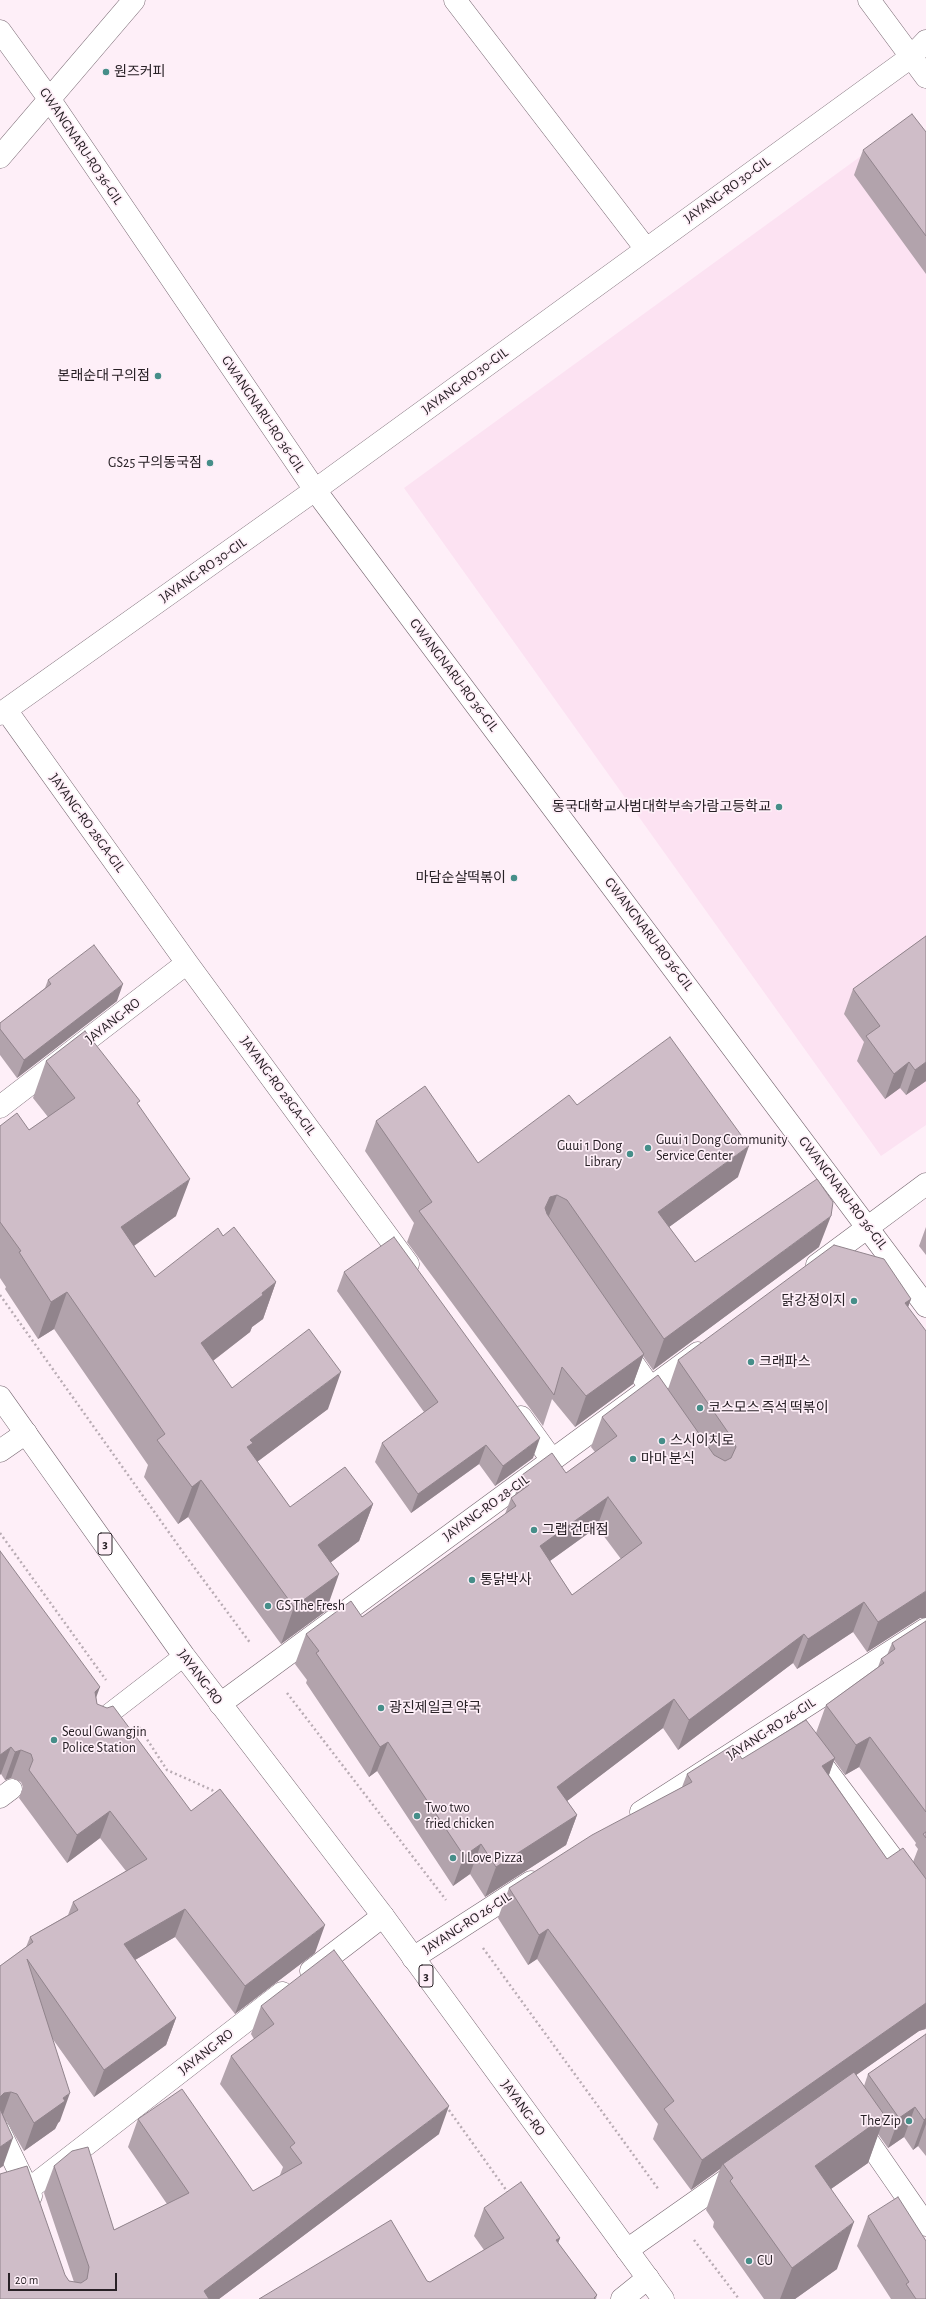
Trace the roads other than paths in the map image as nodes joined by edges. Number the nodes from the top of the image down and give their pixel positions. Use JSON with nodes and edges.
{"nodes":[{"id":1,"x":134,"y":0,"type":"edge"},
{"id":2,"x":455,"y":0,"type":"edge"},
{"id":3,"x":869,"y":0,"type":"edge"},
{"id":4,"x":0,"y":31,"type":"edge"},
{"id":5,"x":926,"y":41,"type":"edge"},
{"id":6,"x":911,"y":57,"type":"junction"},
{"id":7,"x":926,"y":77,"type":"edge"},
{"id":8,"x":50,"y":100,"type":"junction"},
{"id":9,"x":0,"y":157,"type":"edge"},
{"id":10,"x":646,"y":249,"type":"junction"},
{"id":11,"x":315,"y":490,"type":"junction"},
{"id":12,"x":3,"y":712,"type":"edge"},
{"id":13,"x":187,"y":963,"type":"junction"},
{"id":14,"x":0,"y":1107,"type":"edge"},
{"id":15,"x":926,"y":1184,"type":"edge"},
{"id":16,"x":869,"y":1227,"type":"junction"},
{"id":17,"x":798,"y":1279,"type":"edge"},
{"id":18,"x":421,"y":1281,"type":"edge"},
{"id":19,"x":926,"y":1306,"type":"edge"},
{"id":20,"x":609,"y":1329,"type":"edge"},
{"id":21,"x":714,"y":1341,"type":"edge"},
{"id":22,"x":650,"y":1388,"type":"junction"},
{"id":23,"x":0,"y":1397,"type":"edge"},
{"id":24,"x":510,"y":1402,"type":"edge"},
{"id":25,"x":668,"y":1414,"type":"edge"},
{"id":26,"x":26,"y":1433,"type":"junction"},
{"id":27,"x":0,"y":1451,"type":"edge"},
{"id":28,"x":552,"y":1460,"type":"junction"},
{"id":29,"x":926,"y":1629,"type":"edge"},
{"id":30,"x":184,"y":1656,"type":"junction"},
{"id":31,"x":220,"y":1704,"type":"junction"},
{"id":32,"x":787,"y":1718,"type":"junction"},
{"id":33,"x":96,"y":1724,"type":"edge"},
{"id":34,"x":626,"y":1821,"type":"edge"},
{"id":35,"x":546,"y":1872,"type":"edge"},
{"id":36,"x":926,"y":1904,"type":"edge"},
{"id":37,"x":383,"y":1916,"type":"junction"},
{"id":38,"x":413,"y":1958,"type":"junction"},
{"id":39,"x":844,"y":2108,"type":"edge"},
{"id":40,"x":0,"y":2132,"type":"edge"},
{"id":41,"x":755,"y":2161,"type":"edge"},
{"id":42,"x":29,"y":2189,"type":"junction"},
{"id":43,"x":39,"y":2219,"type":"edge"},
{"id":44,"x":926,"y":2224,"type":"edge"},
{"id":45,"x":627,"y":2250,"type":"junction"},
{"id":46,"x":648,"y":2278,"type":"junction"},
{"id":47,"x":622,"y":2299,"type":"edge"},
{"id":48,"x":663,"y":2299,"type":"edge"}],
"edges":[{"from":1,"to":8,"type":"street"},
{"from":2,"to":10,"type":"street"},
{"from":3,"to":6,"type":"street"},
{"from":4,"to":8,"type":"street","name":"GWANGNARU-RO 36-GIL"},
{"from":5,"to":6,"type":"street","name":"JAYANG-RO 30-GIL"},
{"from":6,"to":7,"type":"street"},
{"from":6,"to":10,"type":"street","name":"JAYANG-RO 30-GIL"},
{"from":8,"to":9,"type":"street"},
{"from":8,"to":11,"type":"street","name":"GWANGNARU-RO 36-GIL"},
{"from":10,"to":11,"type":"street","name":"JAYANG-RO 30-GIL"},
{"from":11,"to":12,"type":"street","name":"JAYANG-RO 30-GIL"},
{"from":11,"to":16,"type":"street","name":"GWANGNARU-RO 36-GIL"},
{"from":12,"to":13,"type":"street","name":"JAYANG-RO 28GA-GIL"},
{"from":13,"to":14,"type":"street","name":"JAYANG-RO"},
{"from":13,"to":18,"type":"street","name":"JAYANG-RO 28GA-GIL"},
{"from":15,"to":16,"type":"street"},
{"from":16,"to":17,"type":"street"},
{"from":16,"to":19,"type":"street","name":"GWANGNARU-RO 36-GIL"},
{"from":20,"to":22,"type":"street"},
{"from":21,"to":22,"type":"street","name":"JAYANG-RO 28-GIL"},
{"from":22,"to":25,"type":"street"},
{"from":22,"to":28,"type":"street","name":"JAYANG-RO 28-GIL"},
{"from":23,"to":26,"type":"street","name":"JAYANG-RO","number":"3"},
{"from":24,"to":28,"type":"street"},
{"from":26,"to":27,"type":"street"},
{"from":26,"to":30,"type":"street","name":"JAYANG-RO","number":"3"},
{"from":28,"to":31,"type":"street","name":"JAYANG-RO 28-GIL"},
{"from":29,"to":32,"type":"street","name":"JAYANG-RO 26-GIL"},
{"from":30,"to":31,"type":"street","name":"JAYANG-RO","number":"3"},
{"from":30,"to":33,"type":"lane"},
{"from":31,"to":37,"type":"street","name":"JAYANG-RO","number":"3"},
{"from":32,"to":34,"type":"street","name":"JAYANG-RO 26-GIL"},
{"from":32,"to":36,"type":"street"},
{"from":35,"to":38,"type":"street","name":"JAYANG-RO 26-GIL"},
{"from":37,"to":38,"type":"street","name":"JAYANG-RO","number":"3"},
{"from":37,"to":42,"type":"street","name":"JAYANG-RO"},
{"from":38,"to":45,"type":"street","name":"JAYANG-RO","number":"3"},
{"from":39,"to":44,"type":"street"},
{"from":40,"to":42,"type":"street"},
{"from":41,"to":45,"type":"street"},
{"from":42,"to":43,"type":"street"},
{"from":45,"to":46,"type":"street","name":"JAYANG-RO","number":"3"},
{"from":46,"to":47,"type":"street"},
{"from":46,"to":48,"type":"street","name":"JAYANG-RO","number":"3"}]}
